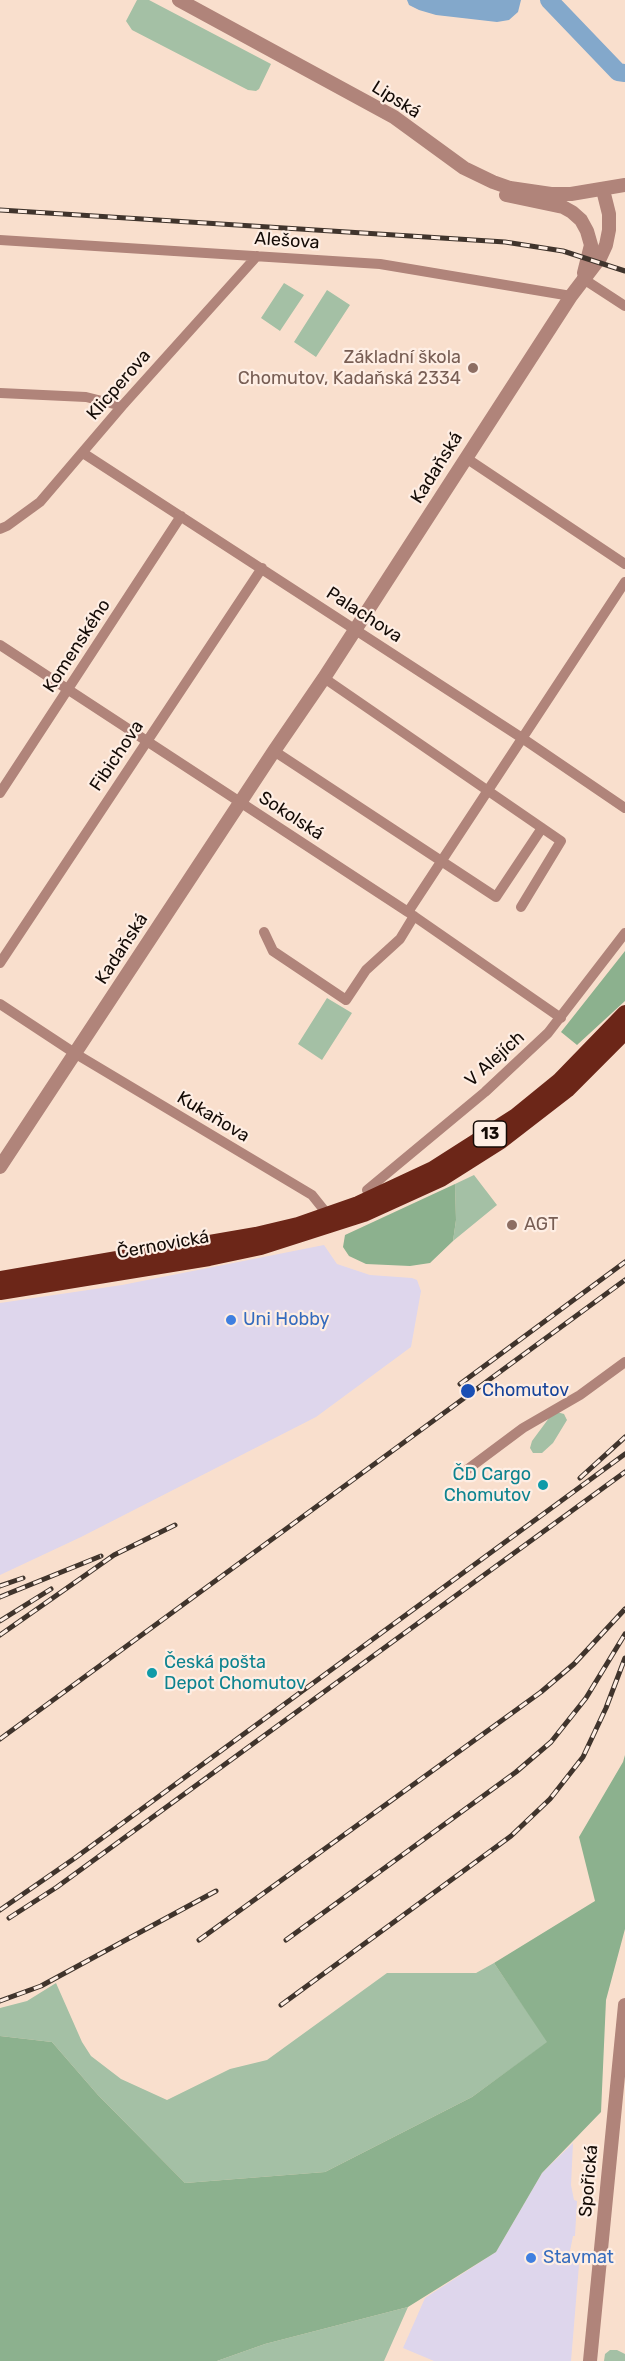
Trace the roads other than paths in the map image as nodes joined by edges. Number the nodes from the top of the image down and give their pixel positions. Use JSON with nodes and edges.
{"nodes":[{"id":1,"x":179,"y":0,"type":"edge"},
{"id":2,"x":464,"y":168,"type":"junction"},
{"id":3,"x":625,"y":183,"type":"edge"},
{"id":4,"x":603,"y":190,"type":"junction"},
{"id":5,"x":0,"y":240,"type":"edge"},
{"id":6,"x":257,"y":256,"type":"junction"},
{"id":7,"x":582,"y":278,"type":"junction"},
{"id":8,"x":570,"y":296,"type":"junction"},
{"id":9,"x":625,"y":306,"type":"edge"},
{"id":10,"x":0,"y":393,"type":"edge"},
{"id":11,"x":122,"y":406,"type":"junction"},
{"id":12,"x":83,"y":453,"type":"junction"},
{"id":13,"x":466,"y":458,"type":"junction"},
{"id":14,"x":181,"y":516,"type":"junction"},
{"id":15,"x":0,"y":529,"type":"edge"},
{"id":16,"x":625,"y":564,"type":"edge"},
{"id":17,"x":262,"y":568,"type":"junction"},
{"id":18,"x":625,"y":582,"type":"edge"},
{"id":19,"x":355,"y":628,"type":"junction"},
{"id":20,"x":0,"y":645,"type":"edge"},
{"id":21,"x":324,"y":678,"type":"junction"},
{"id":22,"x":68,"y":689,"type":"junction"},
{"id":23,"x":522,"y":738,"type":"junction"},
{"id":24,"x":146,"y":742,"type":"junction"},
{"id":25,"x":274,"y":751,"type":"junction"},
{"id":26,"x":487,"y":791,"type":"junction"},
{"id":27,"x":0,"y":793,"type":"edge"},
{"id":28,"x":240,"y":803,"type":"junction"},
{"id":29,"x":625,"y":808,"type":"edge"},
{"id":30,"x":542,"y":828,"type":"junction"},
{"id":31,"x":440,"y":861,"type":"junction"},
{"id":32,"x":521,"y":907,"type":"dead end"},
{"id":33,"x":411,"y":914,"type":"junction"},
{"id":34,"x":264,"y":932,"type":"dead end"},
{"id":35,"x":625,"y":933,"type":"edge"},
{"id":36,"x":0,"y":963,"type":"edge"},
{"id":37,"x":0,"y":1004,"type":"edge"},
{"id":38,"x":625,"y":1013,"type":"edge"},
{"id":39,"x":561,"y":1018,"type":"junction"},
{"id":40,"x":625,"y":1032,"type":"edge"},
{"id":41,"x":76,"y":1053,"type":"junction"},
{"id":42,"x":0,"y":1167,"type":"edge"},
{"id":43,"x":367,"y":1190,"type":"dead end"},
{"id":44,"x":329,"y":1221,"type":"junction"},
{"id":45,"x":0,"y":1279,"type":"edge"},
{"id":46,"x":0,"y":1292,"type":"edge"},
{"id":47,"x":625,"y":1362,"type":"edge"},
{"id":48,"x":468,"y":1469,"type":"dead end"},
{"id":49,"x":625,"y":2005,"type":"edge"},
{"id":50,"x":590,"y":2361,"type":"edge"}],
"edges":[{"from":1,"to":2,"type":"street","name":"Lipská"},
{"from":2,"to":4,"type":"street","name":"Lipská"},
{"from":2,"to":7,"type":"street","name":"Kadaňská"},
{"from":3,"to":4,"type":"street","name":"Lipská"},
{"from":4,"to":7,"type":"street","name":"Kadaňská"},
{"from":5,"to":6,"type":"street","name":"Alešova"},
{"from":6,"to":8,"type":"street","name":"Alešova"},
{"from":6,"to":11,"type":"street","name":"Klicperova"},
{"from":7,"to":8,"type":"street","name":"Kadaňská"},
{"from":7,"to":9,"type":"street"},
{"from":8,"to":13,"type":"street","name":"Kadaňská"},
{"from":10,"to":11,"type":"street"},
{"from":11,"to":12,"type":"street","name":"Klicperova"},
{"from":12,"to":14,"type":"street","name":"Palachova"},
{"from":12,"to":15,"type":"street","name":"Klicperova"},
{"from":13,"to":16,"type":"street"},
{"from":13,"to":19,"type":"street","name":"Kadaňská"},
{"from":14,"to":17,"type":"street","name":"Palachova"},
{"from":14,"to":22,"type":"street","name":"Komenského"},
{"from":17,"to":19,"type":"street","name":"Palachova"},
{"from":17,"to":24,"type":"street","name":"Fibichova"},
{"from":18,"to":23,"type":"street"},
{"from":19,"to":21,"type":"street","name":"Kadaňská"},
{"from":19,"to":23,"type":"street","name":"Palachova"},
{"from":20,"to":22,"type":"street","name":"Sokolská"},
{"from":21,"to":25,"type":"street","name":"Kadaňská"},
{"from":21,"to":26,"type":"street"},
{"from":22,"to":24,"type":"street","name":"Sokolská"},
{"from":22,"to":27,"type":"street","name":"Komenského"},
{"from":23,"to":26,"type":"street"},
{"from":23,"to":29,"type":"street","name":"Palachova"},
{"from":24,"to":28,"type":"street","name":"Sokolská"},
{"from":24,"to":36,"type":"street","name":"Fibichova"},
{"from":25,"to":28,"type":"street","name":"Kadaňská"},
{"from":25,"to":31,"type":"street"},
{"from":26,"to":30,"type":"street"},
{"from":26,"to":31,"type":"street"},
{"from":28,"to":33,"type":"street","name":"Sokolská"},
{"from":28,"to":41,"type":"street","name":"Kadaňská"},
{"from":30,"to":31,"type":"street"},
{"from":30,"to":32,"type":"street"},
{"from":31,"to":33,"type":"street"},
{"from":33,"to":34,"type":"street"},
{"from":33,"to":39,"type":"street","name":"Sokolská"},
{"from":35,"to":39,"type":"street","name":"V Alejích"},
{"from":37,"to":41,"type":"street","name":"Kukaňova"},
{"from":38,"to":44,"type":"highway","number":"13"},
{"from":39,"to":43,"type":"street","name":"V Alejích"},
{"from":40,"to":44,"type":"highway","number":"13"},
{"from":41,"to":42,"type":"street","name":"Kadaňská"},
{"from":41,"to":44,"type":"street","name":"Kukaňova"},
{"from":44,"to":45,"type":"highway","name":"Černovická","number":"13"},
{"from":44,"to":46,"type":"highway","name":"Černovická","number":"13"},
{"from":47,"to":48,"type":"street"},
{"from":49,"to":50,"type":"street","name":"Spořická"}]}
